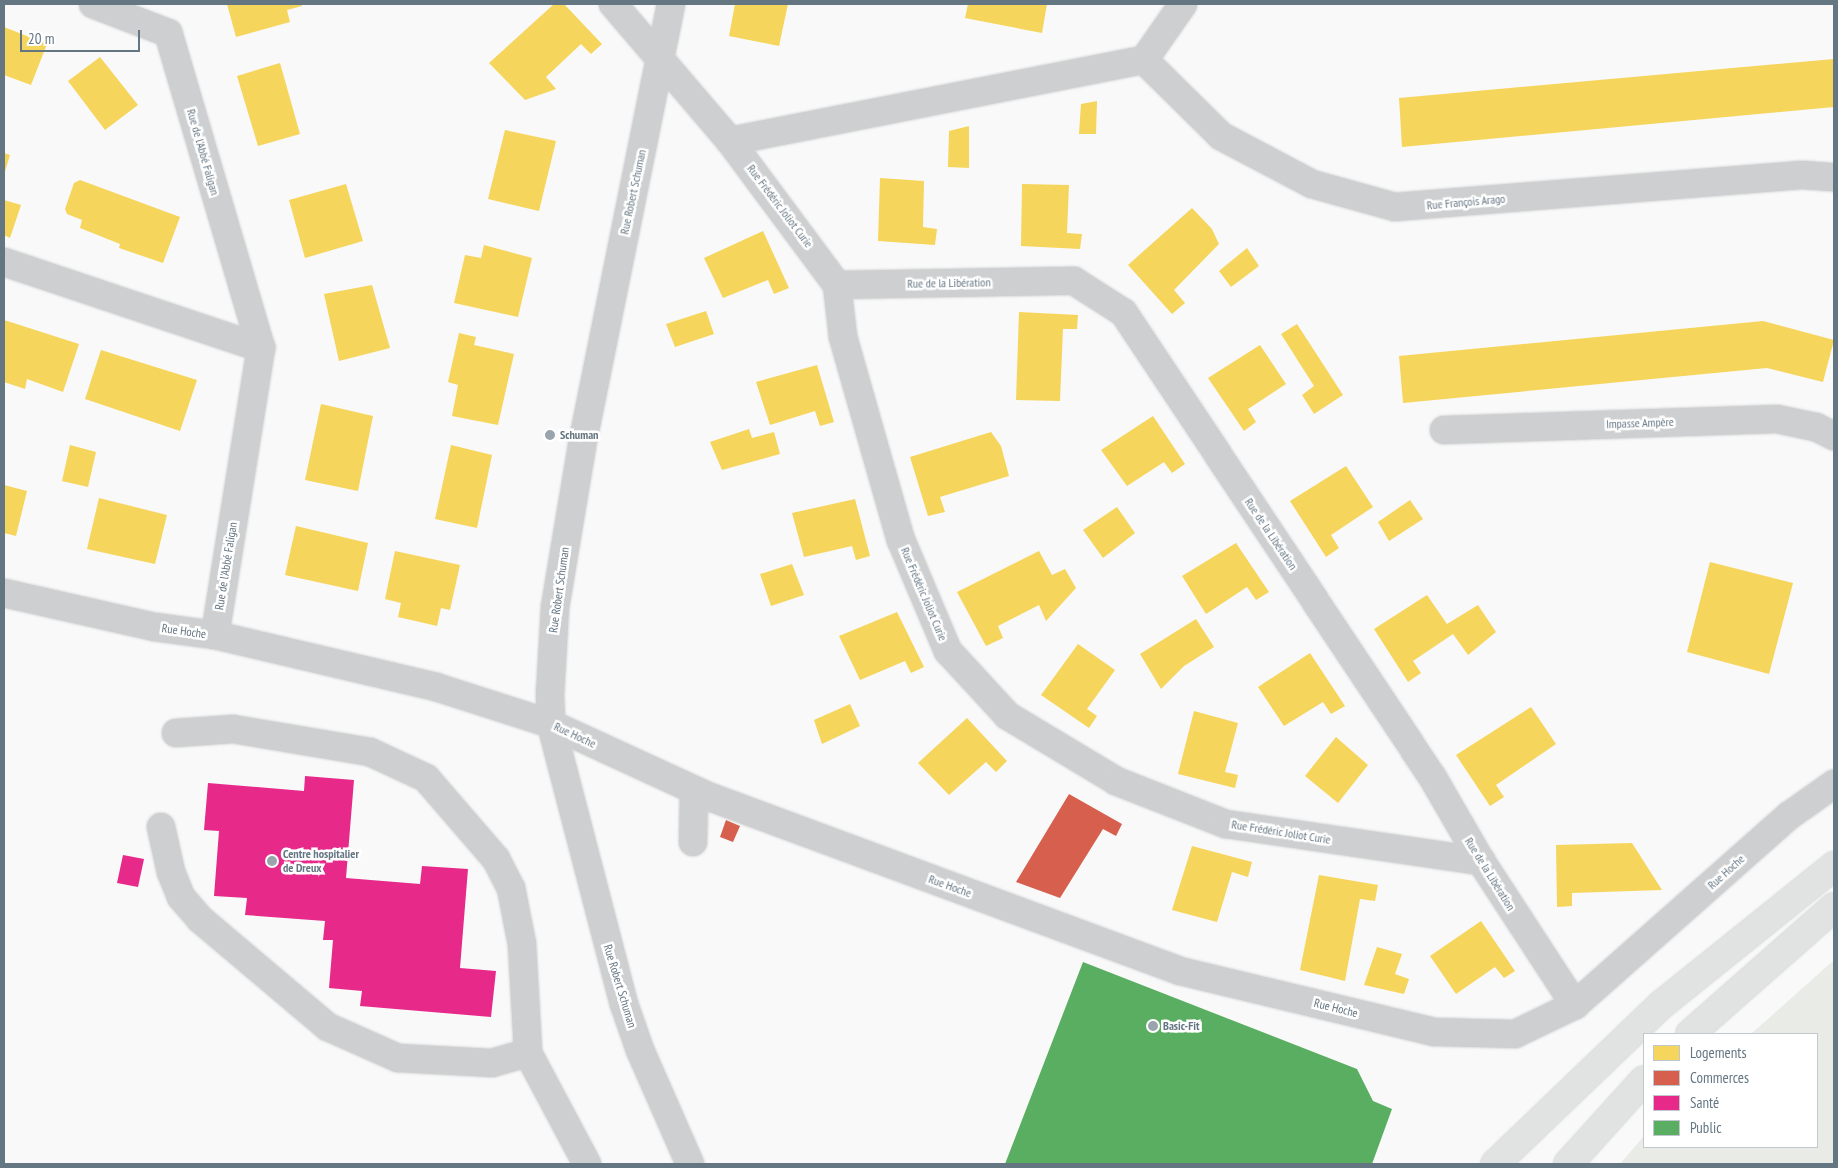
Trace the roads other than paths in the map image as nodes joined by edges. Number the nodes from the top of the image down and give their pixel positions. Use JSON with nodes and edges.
{"nodes":[{"id":1,"x":93,"y":4,"type":"edge"},
{"id":2,"x":613,"y":4,"type":"edge"},
{"id":3,"x":671,"y":4,"type":"edge"},
{"id":4,"x":1182,"y":4,"type":"edge"},
{"id":5,"x":660,"y":59,"type":"junction"},
{"id":6,"x":1144,"y":60,"type":"junction"},
{"id":7,"x":730,"y":141,"type":"junction"},
{"id":8,"x":1834,"y":177,"type":"edge"},
{"id":9,"x":4,"y":262,"type":"edge"},
{"id":10,"x":837,"y":285,"type":"junction"},
{"id":11,"x":261,"y":348,"type":"junction"},
{"id":12,"x":1444,"y":430,"type":"dead end"},
{"id":13,"x":1834,"y":436,"type":"edge"},
{"id":14,"x":4,"y":593,"type":"edge"},
{"id":15,"x":215,"y":635,"type":"junction"},
{"id":16,"x":552,"y":724,"type":"junction"},
{"id":17,"x":176,"y":733,"type":"dead end"},
{"id":18,"x":1834,"y":784,"type":"edge"},
{"id":19,"x":694,"y":790,"type":"junction"},
{"id":20,"x":161,"y":827,"type":"dead end"},
{"id":21,"x":693,"y":842,"type":"dead end"},
{"id":22,"x":1481,"y":861,"type":"junction"},
{"id":23,"x":1834,"y":866,"type":"edge"},
{"id":24,"x":1834,"y":906,"type":"edge"},
{"id":25,"x":1575,"y":1005,"type":"junction"},
{"id":26,"x":1691,"y":1033,"type":"edge"},
{"id":27,"x":528,"y":1053,"type":"junction"},
{"id":28,"x":1643,"y":1081,"type":"edge"},
{"id":29,"x":587,"y":1164,"type":"edge"},
{"id":30,"x":690,"y":1164,"type":"edge"},
{"id":31,"x":1495,"y":1164,"type":"edge"},
{"id":32,"x":1568,"y":1164,"type":"edge"}],
"edges":[{"from":1,"to":11,"type":"street","name":"Rue de l'Abbé Faligan"},
{"from":2,"to":5,"type":"street","name":"Rue Frédéric Joliot Curie"},
{"from":3,"to":5,"type":"street","name":"Rue Robert Schuman"},
{"from":4,"to":6,"type":"street"},
{"from":5,"to":7,"type":"street","name":"Rue Frédéric Joliot Curie"},
{"from":5,"to":16,"type":"street","name":"Rue Robert Schuman"},
{"from":6,"to":7,"type":"street"},
{"from":6,"to":8,"type":"street","name":"Rue François Arago"},
{"from":7,"to":10,"type":"street","name":"Rue Frédéric Joliot Curie"},
{"from":9,"to":11,"type":"street"},
{"from":10,"to":22,"type":"street","name":"Rue de la Libération"},
{"from":10,"to":22,"type":"street","name":"Rue Frédéric Joliot Curie"},
{"from":11,"to":15,"type":"street","name":"Rue de l'Abbé Faligan"},
{"from":12,"to":13,"type":"street","name":"Impasse Ampère"},
{"from":14,"to":15,"type":"street","name":"Rue Hoche"},
{"from":15,"to":16,"type":"street","name":"Rue Hoche"},
{"from":16,"to":19,"type":"street","name":"Rue Hoche"},
{"from":16,"to":30,"type":"street","name":"Rue Robert Schuman"},
{"from":17,"to":27,"type":"street"},
{"from":18,"to":25,"type":"street","name":"Rue Hoche"},
{"from":19,"to":21,"type":"street"},
{"from":19,"to":25,"type":"street","name":"Rue Hoche"},
{"from":20,"to":27,"type":"street"},
{"from":22,"to":25,"type":"street","name":"Rue de la Libération"},
{"from":23,"to":31,"type":"main road"},
{"from":24,"to":26,"type":"main road"},
{"from":27,"to":29,"type":"street"},
{"from":28,"to":32,"type":"main road"}]}
